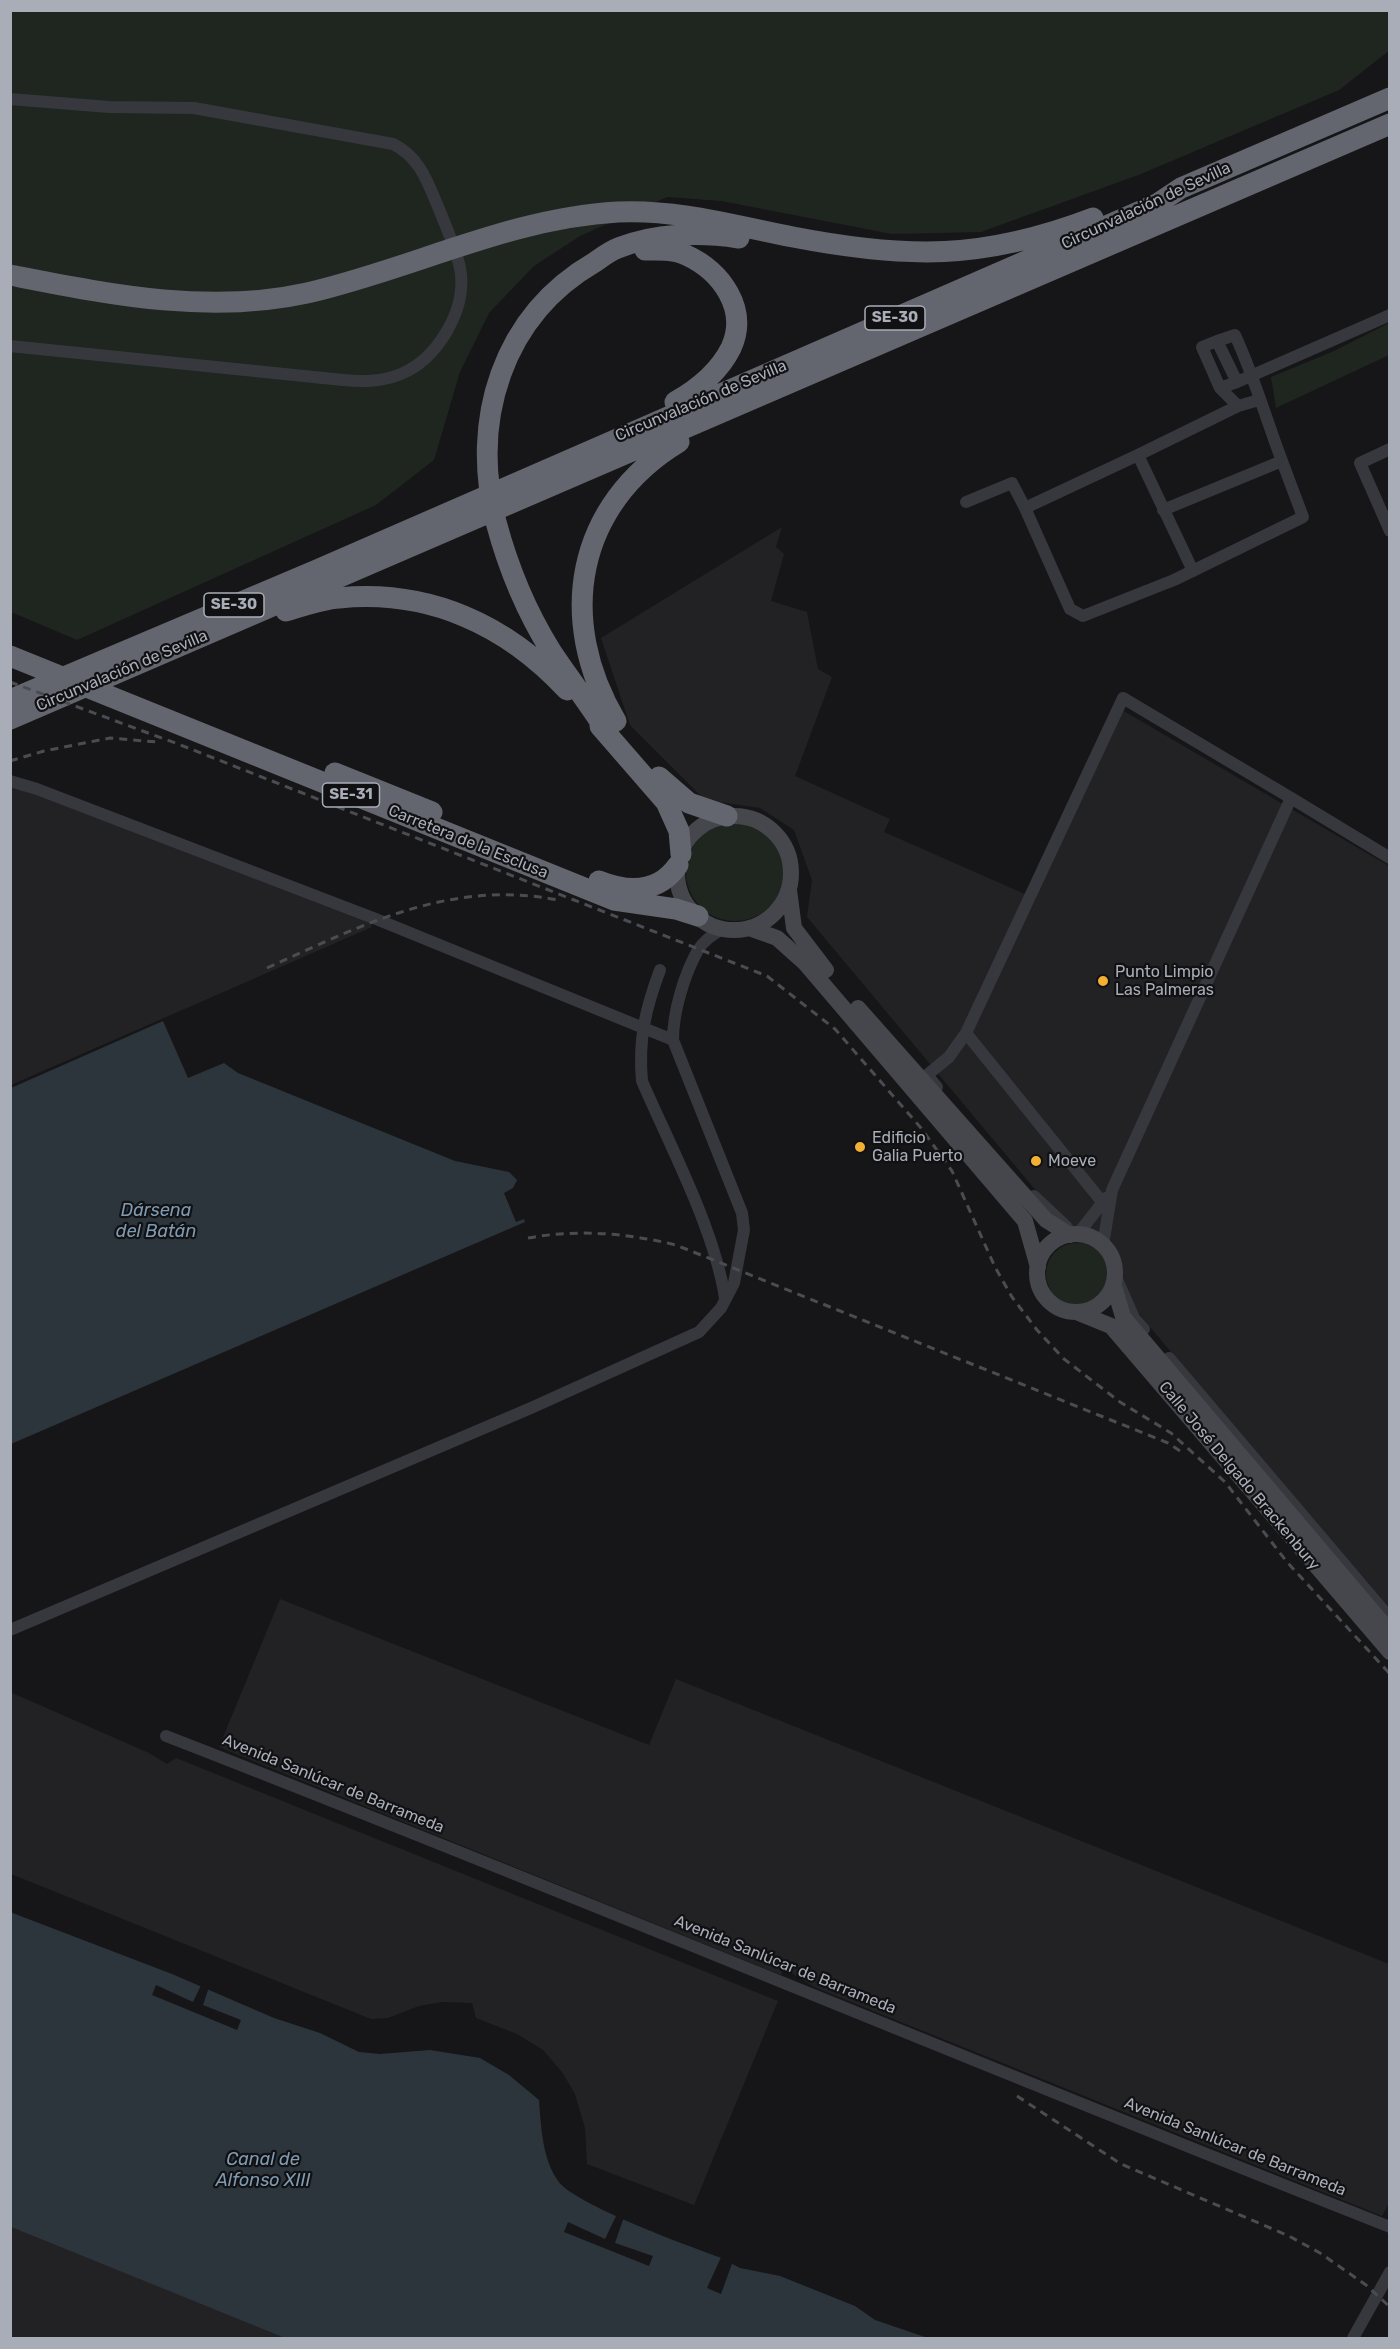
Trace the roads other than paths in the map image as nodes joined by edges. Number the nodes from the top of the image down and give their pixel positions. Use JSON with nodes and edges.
{"nodes":[{"id":1,"x":1389,"y":98,"type":"edge"},
{"id":2,"x":10,"y":99,"type":"edge"},
{"id":3,"x":1389,"y":124,"type":"edge"},
{"id":4,"x":1181,"y":188,"type":"junction"},
{"id":5,"x":871,"y":251,"type":"junction"},
{"id":6,"x":601,"y":258,"type":"junction"},
{"id":7,"x":10,"y":274,"type":"edge"},
{"id":8,"x":1389,"y":315,"type":"edge"},
{"id":9,"x":1217,"y":341,"type":"junction"},
{"id":10,"x":10,"y":346,"type":"edge"},
{"id":11,"x":1253,"y":375,"type":"junction"},
{"id":12,"x":1237,"y":382,"type":"junction"},
{"id":13,"x":1220,"y":388,"type":"junction"},
{"id":14,"x":1259,"y":400,"type":"junction"},
{"id":15,"x":738,"y":406,"type":"junction"},
{"id":16,"x":1238,"y":406,"type":"junction"},
{"id":17,"x":606,"y":442,"type":"junction"},
{"id":18,"x":1389,"y":449,"type":"edge"},
{"id":19,"x":1138,"y":455,"type":"junction"},
{"id":20,"x":1282,"y":461,"type":"junction"},
{"id":21,"x":966,"y":502,"type":"dead end"},
{"id":22,"x":1025,"y":508,"type":"junction"},
{"id":23,"x":1163,"y":510,"type":"junction"},
{"id":24,"x":1389,"y":531,"type":"edge"},
{"id":25,"x":1193,"y":571,"type":"junction"},
{"id":26,"x":224,"y":626,"type":"junction"},
{"id":27,"x":10,"y":641,"type":"edge"},
{"id":28,"x":10,"y":656,"type":"edge"},
{"id":29,"x":10,"y":700,"type":"edge"},
{"id":30,"x":10,"y":719,"type":"edge"},
{"id":31,"x":615,"y":733,"type":"junction"},
{"id":32,"x":10,"y":781,"type":"edge"},
{"id":33,"x":1291,"y":798,"type":"junction"},
{"id":34,"x":727,"y":816,"type":"junction"},
{"id":35,"x":1389,"y":858,"type":"edge"},
{"id":36,"x":680,"y":859,"type":"junction"},
{"id":37,"x":789,"y":890,"type":"junction"},
{"id":38,"x":698,"y":916,"type":"junction"},
{"id":39,"x":749,"y":928,"type":"junction"},
{"id":40,"x":723,"y":929,"type":"junction"},
{"id":41,"x":660,"y":970,"type":"dead end"},
{"id":42,"x":857,"y":1006,"type":"junction"},
{"id":43,"x":642,"y":1029,"type":"junction"},
{"id":44,"x":966,"y":1033,"type":"junction"},
{"id":45,"x":673,"y":1040,"type":"junction"},
{"id":46,"x":927,"y":1075,"type":"junction"},
{"id":47,"x":1112,"y":1190,"type":"junction"},
{"id":48,"x":1103,"y":1203,"type":"junction"},
{"id":49,"x":1074,"y":1234,"type":"junction"},
{"id":50,"x":1103,"y":1245,"type":"junction"},
{"id":51,"x":1038,"y":1267,"type":"junction"},
{"id":52,"x":1114,"y":1280,"type":"junction"},
{"id":53,"x":724,"y":1298,"type":"junction"},
{"id":54,"x":1079,"y":1313,"type":"junction"},
{"id":55,"x":1389,"y":1618,"type":"edge"},
{"id":56,"x":10,"y":1630,"type":"edge"},
{"id":57,"x":1389,"y":1632,"type":"edge"},
{"id":58,"x":1389,"y":1652,"type":"edge"},
{"id":59,"x":166,"y":1736,"type":"dead end"},
{"id":60,"x":1389,"y":2227,"type":"edge"},
{"id":61,"x":1389,"y":2272,"type":"edge"},
{"id":62,"x":1353,"y":2338,"type":"edge"}],
"edges":[{"from":1,"to":4,"type":"highway","name":"Circunvalación de Sevilla","number":"SE-30"},
{"from":2,"to":10,"type":"street"},
{"from":3,"to":15,"type":"highway","name":"Circunvalación de Sevilla","number":"SE-30"},
{"from":4,"to":5,"type":"highway"},
{"from":4,"to":17,"type":"highway","name":"Circunvalación de Sevilla","number":"SE-30"},
{"from":5,"to":6,"type":"highway"},
{"from":5,"to":7,"type":"highway"},
{"from":6,"to":17,"type":"highway"},
{"from":6,"to":31,"type":"highway"},
{"from":8,"to":11,"type":"street"},
{"from":9,"to":11,"type":"street"},
{"from":9,"to":12,"type":"street"},
{"from":9,"to":13,"type":"street"},
{"from":11,"to":12,"type":"street"},
{"from":11,"to":14,"type":"street"},
{"from":12,"to":13,"type":"street"},
{"from":13,"to":16,"type":"street"},
{"from":14,"to":16,"type":"street"},
{"from":14,"to":20,"type":"street"},
{"from":15,"to":26,"type":"highway","name":"Circunvalación de Sevilla","number":"SE-30"},
{"from":15,"to":31,"type":"highway"},
{"from":16,"to":19,"type":"street"},
{"from":17,"to":29,"type":"highway","name":"Circunvalación de Sevilla","number":"SE-30"},
{"from":18,"to":24,"type":"street"},
{"from":19,"to":22,"type":"street"},
{"from":19,"to":23,"type":"street"},
{"from":20,"to":23,"type":"street"},
{"from":20,"to":25,"type":"street"},
{"from":21,"to":22,"type":"street"},
{"from":22,"to":25,"type":"street"},
{"from":23,"to":25,"type":"street"},
{"from":26,"to":30,"type":"highway","name":"Circunvalación de Sevilla","number":"SE-30"},
{"from":26,"to":31,"type":"highway"},
{"from":27,"to":36,"type":"highway","name":"Carretera de la Esclusa","number":"SE-31"},
{"from":28,"to":38,"type":"highway","name":"Carretera de la Esclusa","number":"SE-31"},
{"from":31,"to":34,"type":"highway"},
{"from":31,"to":36,"type":"highway"},
{"from":32,"to":43,"type":"street"},
{"from":33,"to":35,"type":"street"},
{"from":33,"to":44,"type":"street"},
{"from":33,"to":47,"type":"street"},
{"from":34,"to":36,"type":"main road"},
{"from":34,"to":37,"type":"main road"},
{"from":36,"to":38,"type":"main road"},
{"from":37,"to":39,"type":"main road"},
{"from":37,"to":42,"type":"main road"},
{"from":38,"to":40,"type":"main road"},
{"from":39,"to":40,"type":"main road"},
{"from":39,"to":51,"type":"main road"},
{"from":40,"to":45,"type":"street"},
{"from":41,"to":43,"type":"street"},
{"from":42,"to":46,"type":"street"},
{"from":42,"to":49,"type":"main road"},
{"from":43,"to":45,"type":"street"},
{"from":43,"to":53,"type":"street"},
{"from":44,"to":46,"type":"street"},
{"from":44,"to":48,"type":"street"},
{"from":45,"to":53,"type":"street"},
{"from":46,"to":49,"type":"street"},
{"from":47,"to":48,"type":"street"},
{"from":47,"to":50,"type":"street"},
{"from":48,"to":49,"type":"street"},
{"from":49,"to":50,"type":"main road"},
{"from":49,"to":51,"type":"main road"},
{"from":50,"to":52,"type":"main road"},
{"from":51,"to":54,"type":"main road"},
{"from":52,"to":54,"type":"main road"},
{"from":52,"to":55,"type":"street"},
{"from":52,"to":57,"type":"main road","name":"Calle José Delgado Brackenbury"},
{"from":53,"to":56,"type":"street"},
{"from":54,"to":58,"type":"main road","name":"Calle José Delgado Brackenbury"},
{"from":59,"to":60,"type":"street","name":"Avenida Sanlúcar de Barrameda"},
{"from":61,"to":62,"type":"street"}]}
